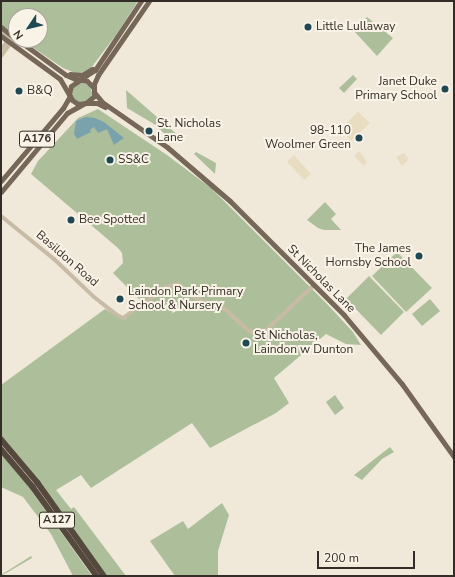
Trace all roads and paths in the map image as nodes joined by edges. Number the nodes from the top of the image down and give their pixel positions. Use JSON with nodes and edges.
{"nodes":[{"id":1,"x":141,"y":1,"type":"edge"},
{"id":2,"x":149,"y":1,"type":"edge"},
{"id":3,"x":20,"y":48,"type":"edge"},
{"id":4,"x":27,"y":48,"type":"edge"},
{"id":5,"x":109,"y":48,"type":"junction"},
{"id":6,"x":3,"y":50,"type":"edge"},
{"id":7,"x":24,"y":53,"type":"junction"},
{"id":8,"x":1,"y":56,"type":"edge"},
{"id":9,"x":43,"y":58,"type":"junction"},
{"id":10,"x":80,"y":80,"type":"junction"},
{"id":11,"x":94,"y":91,"type":"junction"},
{"id":12,"x":70,"y":95,"type":"junction"},
{"id":13,"x":86,"y":103,"type":"junction"},
{"id":14,"x":132,"y":123,"type":"junction"},
{"id":15,"x":1,"y":181,"type":"edge"},
{"id":16,"x":1,"y":192,"type":"edge"},
{"id":17,"x":1,"y":216,"type":"edge"},
{"id":18,"x":314,"y":285,"type":"junction"},
{"id":19,"x":1,"y":439,"type":"edge"},
{"id":20,"x":1,"y":449,"type":"edge"},
{"id":21,"x":454,"y":456,"type":"edge"},
{"id":22,"x":97,"y":576,"type":"edge"},
{"id":23,"x":104,"y":576,"type":"edge"}],
"edges":[{"from":1,"to":5,"type":"main road","number":"A176"},
{"from":2,"to":11,"type":"main road","number":"A176"},
{"from":3,"to":7,"type":"main road"},
{"from":4,"to":9,"type":"main road"},
{"from":5,"to":9,"type":"main road"},
{"from":5,"to":10,"type":"main road","number":"A176"},
{"from":6,"to":7,"type":"street"},
{"from":6,"to":8,"type":"street"},
{"from":7,"to":12,"type":"main road"},
{"from":9,"to":10,"type":"main road"},
{"from":10,"to":11,"type":"main road"},
{"from":10,"to":12,"type":"main road","number":"A176"},
{"from":11,"to":13,"type":"main road","number":"A176"},
{"from":11,"to":14,"type":"main road","name":"St Nicholas Lane"},
{"from":12,"to":13,"type":"main road"},
{"from":12,"to":15,"type":"main road","number":"A176"},
{"from":13,"to":14,"type":"main road","name":"St Nicholas Lane"},
{"from":13,"to":16,"type":"main road","number":"A176"},
{"from":14,"to":18,"type":"main road","name":"St Nicholas Lane"},
{"from":17,"to":18,"type":"street","name":"Basildon Road"},
{"from":18,"to":21,"type":"main road","name":"St Nicholas Lane"},
{"from":19,"to":23,"type":"highway","number":"A127"},
{"from":20,"to":22,"type":"highway","number":"A127"}]}
